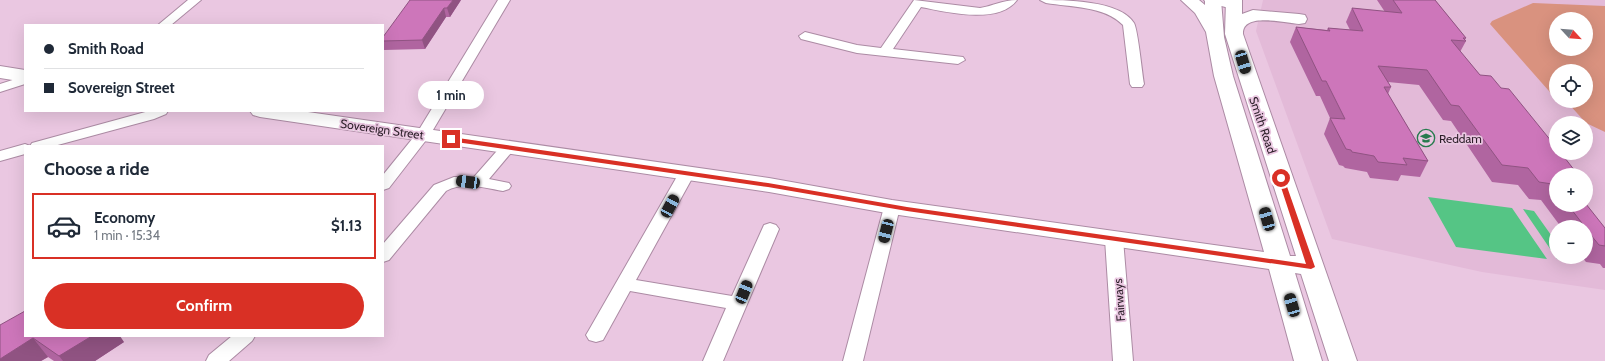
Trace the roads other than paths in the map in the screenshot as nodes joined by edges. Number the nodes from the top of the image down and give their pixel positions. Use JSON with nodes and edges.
{"nodes":[{"id":1,"x":195,"y":0,"type":"edge"},
{"id":2,"x":504,"y":0,"type":"edge"},
{"id":3,"x":1011,"y":0,"type":"edge"},
{"id":4,"x":1046,"y":0,"type":"edge"},
{"id":5,"x":1189,"y":0,"type":"edge"},
{"id":6,"x":1212,"y":0,"type":"edge"},
{"id":7,"x":1266,"y":1,"type":"edge"},
{"id":8,"x":919,"y":2,"type":"edge"},
{"id":9,"x":1234,"y":2,"type":"edge"},
{"id":10,"x":165,"y":24,"type":"edge"},
{"id":11,"x":1224,"y":30,"type":"junction"},
{"id":12,"x":805,"y":36,"type":"dead end"},
{"id":13,"x":885,"y":52,"type":"junction"},
{"id":14,"x":958,"y":60,"type":"dead end"},
{"id":15,"x":0,"y":72,"type":"edge"},
{"id":16,"x":24,"y":76,"type":"edge"},
{"id":17,"x":24,"y":80,"type":"edge"},
{"id":18,"x":1137,"y":84,"type":"dead end"},
{"id":19,"x":0,"y":88,"type":"edge"},
{"id":20,"x":159,"y":112,"type":"edge"},
{"id":21,"x":267,"y":112,"type":"edge"},
{"id":22,"x":423,"y":135,"type":"junction"},
{"id":23,"x":42,"y":145,"type":"edge"},
{"id":24,"x":508,"y":147,"type":"junction"},
{"id":25,"x":24,"y":149,"type":"edge"},
{"id":26,"x":0,"y":156,"type":"edge"},
{"id":27,"x":687,"y":173,"type":"junction"},
{"id":28,"x":477,"y":183,"type":"junction"},
{"id":29,"x":384,"y":184,"type":"edge"},
{"id":30,"x":503,"y":186,"type":"dead end"},
{"id":31,"x":892,"y":207,"type":"junction"},
{"id":32,"x":770,"y":228,"type":"dead end"},
{"id":33,"x":1114,"y":239,"type":"junction"},
{"id":34,"x":384,"y":255,"type":"edge"},
{"id":35,"x":1280,"y":263,"type":"junction"},
{"id":36,"x":1311,"y":267,"type":"junction"},
{"id":37,"x":625,"y":284,"type":"junction"},
{"id":38,"x":739,"y":304,"type":"junction"},
{"id":39,"x":596,"y":335,"type":"dead end"},
{"id":40,"x":244,"y":337,"type":"edge"},
{"id":41,"x":216,"y":361,"type":"edge"},
{"id":42,"x":713,"y":361,"type":"edge"},
{"id":43,"x":853,"y":361,"type":"edge"},
{"id":44,"x":1123,"y":361,"type":"edge"},
{"id":45,"x":1308,"y":361,"type":"edge"},
{"id":46,"x":1343,"y":361,"type":"edge"}],
"edges":[{"from":1,"to":10,"type":"street"},
{"from":2,"to":22,"type":"street"},
{"from":3,"to":8,"type":"street"},
{"from":4,"to":18,"type":"street"},
{"from":5,"to":11,"type":"main road"},
{"from":6,"to":9,"type":"street"},
{"from":6,"to":11,"type":"main road","name":"Smith Road"},
{"from":7,"to":11,"type":"main road"},
{"from":8,"to":13,"type":"street"},
{"from":9,"to":11,"type":"main road","name":"Smith Road"},
{"from":11,"to":35,"type":"main road","name":"Smith Road"},
{"from":11,"to":36,"type":"main road","name":"Smith Road"},
{"from":12,"to":13,"type":"street"},
{"from":13,"to":14,"type":"street"},
{"from":15,"to":16,"type":"main road"},
{"from":17,"to":19,"type":"street"},
{"from":20,"to":23,"type":"street"},
{"from":21,"to":22,"type":"main road","name":"Sovereign Street"},
{"from":22,"to":24,"type":"main road","name":"Sovereign Street"},
{"from":22,"to":29,"type":"street"},
{"from":24,"to":27,"type":"main road","name":"Sovereign Street"},
{"from":24,"to":28,"type":"street"},
{"from":25,"to":26,"type":"street"},
{"from":27,"to":31,"type":"main road","name":"Sovereign Street"},
{"from":27,"to":37,"type":"street"},
{"from":28,"to":30,"type":"street"},
{"from":28,"to":34,"type":"street"},
{"from":31,"to":33,"type":"main road","name":"Sovereign Street"},
{"from":31,"to":43,"type":"street"},
{"from":32,"to":38,"type":"street"},
{"from":33,"to":35,"type":"main road","name":"Sovereign Street"},
{"from":33,"to":44,"type":"street","name":"Fairways"},
{"from":35,"to":36,"type":"main road","name":"Sovereign Street"},
{"from":35,"to":45,"type":"main road","name":"Smith Road"},
{"from":36,"to":46,"type":"main road","name":"Smith Road"},
{"from":37,"to":38,"type":"street"},
{"from":37,"to":39,"type":"street"},
{"from":38,"to":42,"type":"street"},
{"from":40,"to":41,"type":"street"}]}
